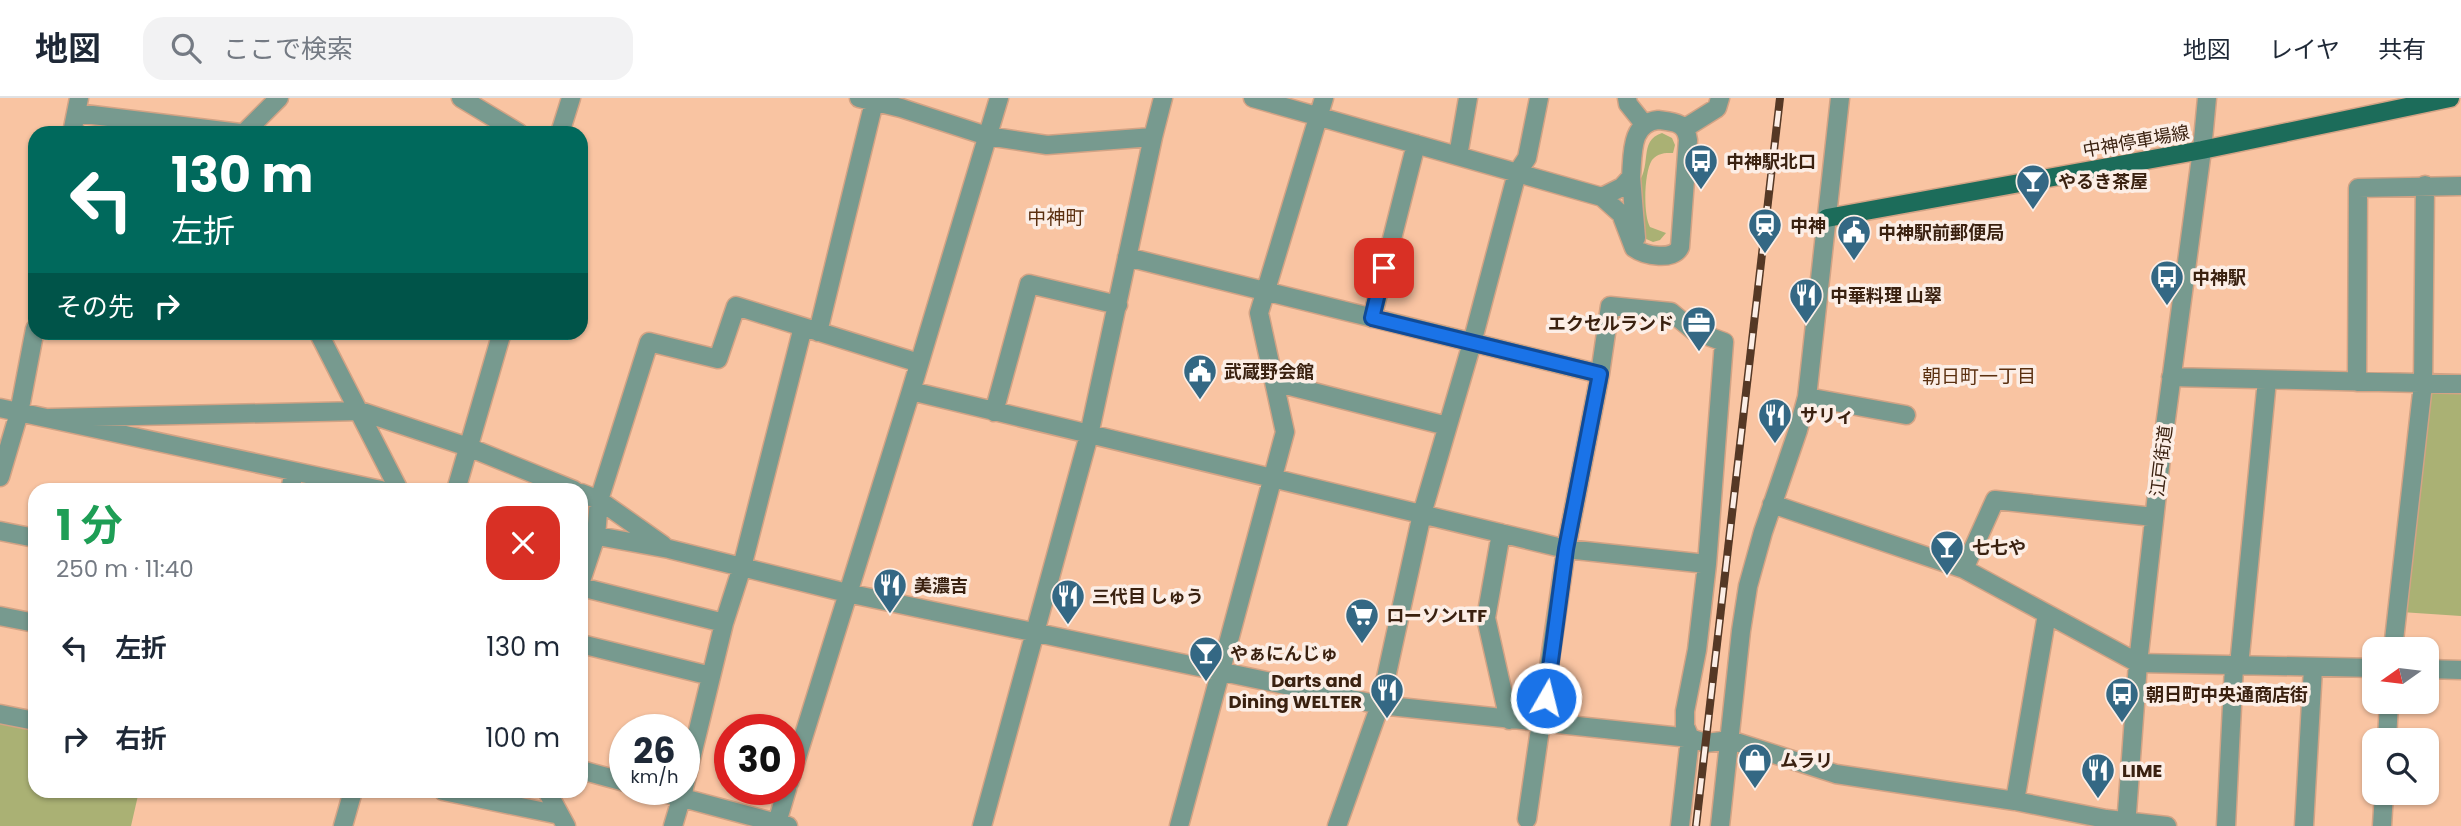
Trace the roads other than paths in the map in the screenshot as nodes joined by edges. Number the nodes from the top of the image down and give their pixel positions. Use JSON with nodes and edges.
{"nodes":[{"id":1,"x":279,"y":98,"type":"edge"},
{"id":2,"x":461,"y":98,"type":"edge"},
{"id":3,"x":571,"y":98,"type":"edge"},
{"id":4,"x":999,"y":98,"type":"edge"},
{"id":5,"x":1163,"y":98,"type":"edge"},
{"id":6,"x":1253,"y":98,"type":"edge"},
{"id":7,"x":1324,"y":98,"type":"edge"},
{"id":8,"x":1468,"y":98,"type":"edge"},
{"id":9,"x":1539,"y":98,"type":"edge"},
{"id":10,"x":1626,"y":98,"type":"edge"},
{"id":11,"x":1720,"y":98,"type":"edge"},
{"id":12,"x":1840,"y":98,"type":"edge"},
{"id":13,"x":2207,"y":98,"type":"edge"},
{"id":14,"x":2450,"y":98,"type":"edge"},
{"id":15,"x":867,"y":100,"type":"edge"},
{"id":16,"x":902,"y":103,"type":"edge"},
{"id":17,"x":78,"y":106,"type":"edge"},
{"id":18,"x":1318,"y":117,"type":"junction"},
{"id":19,"x":1644,"y":124,"type":"junction"},
{"id":20,"x":74,"y":126,"type":"edge"},
{"id":21,"x":196,"y":126,"type":"edge"},
{"id":22,"x":245,"y":126,"type":"edge"},
{"id":23,"x":507,"y":126,"type":"edge"},
{"id":24,"x":563,"y":126,"type":"edge"},
{"id":25,"x":1685,"y":128,"type":"junction"},
{"id":26,"x":987,"y":136,"type":"junction"},
{"id":27,"x":1153,"y":136,"type":"junction"},
{"id":28,"x":1416,"y":144,"type":"junction"},
{"id":29,"x":2202,"y":150,"type":"junction"},
{"id":30,"x":1458,"y":156,"type":"junction"},
{"id":31,"x":1517,"y":173,"type":"junction"},
{"id":32,"x":1631,"y":177,"type":"junction"},
{"id":33,"x":2425,"y":185,"type":"junction"},
{"id":34,"x":2461,"y":186,"type":"edge"},
{"id":35,"x":1602,"y":197,"type":"junction"},
{"id":36,"x":1827,"y":218,"type":"junction"},
{"id":37,"x":1644,"y":253,"type":"junction"},
{"id":38,"x":1127,"y":257,"type":"junction"},
{"id":39,"x":1267,"y":292,"type":"junction"},
{"id":40,"x":1118,"y":304,"type":"junction"},
{"id":41,"x":1372,"y":318,"type":"junction"},
{"id":42,"x":810,"y":330,"type":"junction"},
{"id":43,"x":33,"y":340,"type":"edge"},
{"id":44,"x":322,"y":340,"type":"edge"},
{"id":45,"x":500,"y":340,"type":"edge"},
{"id":46,"x":1472,"y":342,"type":"junction"},
{"id":47,"x":919,"y":363,"type":"junction"},
{"id":48,"x":1600,"y":374,"type":"junction"},
{"id":49,"x":2171,"y":377,"type":"junction"},
{"id":50,"x":2267,"y":380,"type":"junction"},
{"id":51,"x":1274,"y":382,"type":"junction"},
{"id":52,"x":2357,"y":382,"type":"junction"},
{"id":53,"x":2423,"y":384,"type":"junction"},
{"id":54,"x":2461,"y":384,"type":"edge"},
{"id":55,"x":911,"y":391,"type":"junction"},
{"id":56,"x":1807,"y":397,"type":"junction"},
{"id":57,"x":0,"y":408,"type":"edge"},
{"id":58,"x":360,"y":411,"type":"junction"},
{"id":59,"x":994,"y":412,"type":"junction"},
{"id":60,"x":19,"y":414,"type":"junction"},
{"id":61,"x":1906,"y":415,"type":"dead end"},
{"id":62,"x":49,"y":418,"type":"junction"},
{"id":63,"x":1447,"y":426,"type":"junction"},
{"id":64,"x":1089,"y":435,"type":"junction"},
{"id":65,"x":468,"y":447,"type":"junction"},
{"id":66,"x":294,"y":472,"type":"junction"},
{"id":67,"x":0,"y":477,"type":"edge"},
{"id":68,"x":1272,"y":478,"type":"junction"},
{"id":69,"x":292,"y":483,"type":"edge"},
{"id":70,"x":347,"y":483,"type":"edge"},
{"id":71,"x":396,"y":483,"type":"edge"},
{"id":72,"x":458,"y":483,"type":"edge"},
{"id":73,"x":557,"y":483,"type":"edge"},
{"id":74,"x":588,"y":496,"type":"edge"},
{"id":75,"x":599,"y":500,"type":"junction"},
{"id":76,"x":1772,"y":504,"type":"junction"},
{"id":77,"x":1422,"y":514,"type":"junction"},
{"id":78,"x":2154,"y":517,"type":"junction"},
{"id":79,"x":0,"y":531,"type":"edge"},
{"id":80,"x":1501,"y":533,"type":"junction"},
{"id":81,"x":589,"y":534,"type":"edge"},
{"id":82,"x":28,"y":537,"type":"edge"},
{"id":83,"x":669,"y":549,"type":"junction"},
{"id":84,"x":1566,"y":549,"type":"junction"},
{"id":85,"x":1707,"y":564,"type":"junction"},
{"id":86,"x":742,"y":567,"type":"junction"},
{"id":87,"x":1964,"y":569,"type":"junction"},
{"id":88,"x":588,"y":589,"type":"edge"},
{"id":89,"x":847,"y":593,"type":"junction"},
{"id":90,"x":2047,"y":614,"type":"junction"},
{"id":91,"x":0,"y":616,"type":"edge"},
{"id":92,"x":28,"y":622,"type":"edge"},
{"id":93,"x":724,"y":623,"type":"junction"},
{"id":94,"x":1034,"y":632,"type":"junction"},
{"id":95,"x":2394,"y":637,"type":"edge"},
{"id":96,"x":588,"y":646,"type":"edge"},
{"id":97,"x":2138,"y":663,"type":"junction"},
{"id":98,"x":2237,"y":666,"type":"junction"},
{"id":99,"x":2312,"y":668,"type":"junction"},
{"id":100,"x":2362,"y":668,"type":"edge"},
{"id":101,"x":2440,"y":669,"type":"edge"},
{"id":102,"x":2461,"y":670,"type":"edge"},
{"id":103,"x":1221,"y":672,"type":"junction"},
{"id":104,"x":711,"y":676,"type":"junction"},
{"id":105,"x":1380,"y":705,"type":"junction"},
{"id":106,"x":0,"y":714,"type":"edge"},
{"id":107,"x":28,"y":720,"type":"edge"},
{"id":108,"x":1509,"y":720,"type":"junction"},
{"id":109,"x":700,"y":722,"type":"edge"},
{"id":110,"x":1542,"y":723,"type":"junction"},
{"id":111,"x":805,"y":730,"type":"edge"},
{"id":112,"x":1690,"y":738,"type":"junction"},
{"id":113,"x":1730,"y":740,"type":"junction"},
{"id":114,"x":588,"y":771,"type":"edge"},
{"id":115,"x":609,"y":777,"type":"edge"},
{"id":116,"x":351,"y":798,"type":"edge"},
{"id":117,"x":472,"y":798,"type":"edge"},
{"id":118,"x":551,"y":798,"type":"edge"},
{"id":119,"x":700,"y":798,"type":"edge"},
{"id":120,"x":2015,"y":801,"type":"junction"},
{"id":121,"x":680,"y":805,"type":"edge"},
{"id":122,"x":784,"y":805,"type":"edge"},
{"id":123,"x":2383,"y":805,"type":"edge"},
{"id":124,"x":1527,"y":819,"type":"dead end"},
{"id":125,"x":563,"y":820,"type":"edge"},
{"id":126,"x":2126,"y":823,"type":"edge"},
{"id":127,"x":781,"y":825,"type":"edge"},
{"id":128,"x":343,"y":826,"type":"edge"},
{"id":129,"x":674,"y":826,"type":"edge"},
{"id":130,"x":982,"y":826,"type":"edge"},
{"id":131,"x":1180,"y":826,"type":"edge"},
{"id":132,"x":1337,"y":826,"type":"edge"},
{"id":133,"x":1680,"y":826,"type":"edge"},
{"id":134,"x":1720,"y":826,"type":"edge"},
{"id":135,"x":2167,"y":826,"type":"edge"},
{"id":136,"x":2227,"y":826,"type":"edge"},
{"id":137,"x":2304,"y":826,"type":"edge"},
{"id":138,"x":2382,"y":826,"type":"edge"}],
"edges":[{"from":1,"to":22,"type":"street"},
{"from":2,"to":23,"type":"street"},
{"from":3,"to":24,"type":"street"},
{"from":4,"to":26,"type":"street"},
{"from":5,"to":27,"type":"street"},
{"from":6,"to":18,"type":"street"},
{"from":7,"to":18,"type":"street"},
{"from":8,"to":30,"type":"street"},
{"from":9,"to":31,"type":"street"},
{"from":10,"to":19,"type":"street"},
{"from":11,"to":25,"type":"street"},
{"from":12,"to":36,"type":"street"},
{"from":13,"to":29,"type":"street","name":"江戸街道"},
{"from":14,"to":29,"type":"main road","name":"中神停車場線"},
{"from":15,"to":16,"type":"street"},
{"from":15,"to":42,"type":"street"},
{"from":16,"to":26,"type":"street"},
{"from":17,"to":20,"type":"street"},
{"from":17,"to":21,"type":"street"},
{"from":18,"to":28,"type":"street"},
{"from":18,"to":39,"type":"street"},
{"from":19,"to":25,"type":"street"},
{"from":19,"to":32,"type":"street"},
{"from":25,"to":37,"type":"street"},
{"from":26,"to":27,"type":"street"},
{"from":26,"to":47,"type":"street"},
{"from":27,"to":38,"type":"street"},
{"from":28,"to":30,"type":"street"},
{"from":28,"to":41,"type":"street"},
{"from":29,"to":36,"type":"main road","name":"中神停車場線"},
{"from":29,"to":49,"type":"street","name":"江戸街道"},
{"from":30,"to":31,"type":"street"},
{"from":31,"to":35,"type":"street"},
{"from":31,"to":46,"type":"street"},
{"from":32,"to":35,"type":"street"},
{"from":32,"to":37,"type":"street"},
{"from":33,"to":34,"type":"street"},
{"from":33,"to":52,"type":"street"},
{"from":33,"to":53,"type":"street"},
{"from":35,"to":37,"type":"street"},
{"from":36,"to":56,"type":"street"},
{"from":38,"to":39,"type":"street"},
{"from":38,"to":40,"type":"street"},
{"from":39,"to":41,"type":"street"},
{"from":39,"to":51,"type":"street"},
{"from":40,"to":59,"type":"street"},
{"from":40,"to":64,"type":"street"},
{"from":41,"to":46,"type":"street"},
{"from":42,"to":47,"type":"street"},
{"from":42,"to":75,"type":"street"},
{"from":42,"to":86,"type":"street"},
{"from":43,"to":60,"type":"street"},
{"from":44,"to":58,"type":"street"},
{"from":45,"to":65,"type":"street"},
{"from":46,"to":48,"type":"street"},
{"from":46,"to":63,"type":"street"},
{"from":47,"to":55,"type":"street"},
{"from":48,"to":84,"type":"street"},
{"from":48,"to":85,"type":"street"},
{"from":49,"to":50,"type":"street"},
{"from":49,"to":78,"type":"street","name":"江戸街道"},
{"from":50,"to":52,"type":"street"},
{"from":50,"to":98,"type":"street"},
{"from":51,"to":63,"type":"street"},
{"from":51,"to":68,"type":"street"},
{"from":52,"to":53,"type":"street"},
{"from":53,"to":54,"type":"street"},
{"from":53,"to":95,"type":"street"},
{"from":55,"to":59,"type":"street"},
{"from":55,"to":89,"type":"street"},
{"from":56,"to":61,"type":"street"},
{"from":56,"to":76,"type":"street"},
{"from":57,"to":60,"type":"street"},
{"from":58,"to":62,"type":"street"},
{"from":58,"to":65,"type":"street"},
{"from":58,"to":71,"type":"street"},
{"from":59,"to":64,"type":"street"},
{"from":60,"to":62,"type":"street"},
{"from":60,"to":67,"type":"street"},
{"from":62,"to":66,"type":"street"},
{"from":63,"to":77,"type":"street"},
{"from":64,"to":68,"type":"street"},
{"from":64,"to":94,"type":"street"},
{"from":65,"to":72,"type":"street"},
{"from":65,"to":73,"type":"street"},
{"from":66,"to":69,"type":"street"},
{"from":66,"to":70,"type":"street"},
{"from":68,"to":77,"type":"street"},
{"from":68,"to":103,"type":"street"},
{"from":74,"to":75,"type":"street"},
{"from":75,"to":81,"type":"street"},
{"from":75,"to":83,"type":"street"},
{"from":76,"to":87,"type":"street"},
{"from":76,"to":113,"type":"street"},
{"from":77,"to":80,"type":"street"},
{"from":77,"to":105,"type":"street"},
{"from":78,"to":87,"type":"street"},
{"from":78,"to":97,"type":"street","name":"江戸街道"},
{"from":79,"to":82,"type":"street"},
{"from":80,"to":84,"type":"street"},
{"from":80,"to":108,"type":"street"},
{"from":81,"to":83,"type":"street"},
{"from":83,"to":86,"type":"street"},
{"from":84,"to":85,"type":"street"},
{"from":84,"to":110,"type":"street"},
{"from":85,"to":112,"type":"street"},
{"from":86,"to":89,"type":"street"},
{"from":86,"to":93,"type":"street"},
{"from":87,"to":90,"type":"street"},
{"from":88,"to":93,"type":"street"},
{"from":89,"to":94,"type":"street"},
{"from":89,"to":111,"type":"street"},
{"from":90,"to":97,"type":"street"},
{"from":90,"to":120,"type":"street"},
{"from":91,"to":92,"type":"street"},
{"from":93,"to":104,"type":"street"},
{"from":94,"to":103,"type":"street"},
{"from":94,"to":130,"type":"street"},
{"from":96,"to":104,"type":"street"},
{"from":97,"to":98,"type":"street"},
{"from":97,"to":126,"type":"street","name":"江戸街道"},
{"from":98,"to":99,"type":"street"},
{"from":98,"to":136,"type":"street"},
{"from":99,"to":100,"type":"street"},
{"from":99,"to":137,"type":"street"},
{"from":101,"to":102,"type":"street"},
{"from":103,"to":105,"type":"street"},
{"from":103,"to":131,"type":"street"},
{"from":104,"to":109,"type":"street"},
{"from":105,"to":108,"type":"street"},
{"from":105,"to":132,"type":"street"},
{"from":106,"to":107,"type":"street"},
{"from":108,"to":110,"type":"street"},
{"from":110,"to":112,"type":"street"},
{"from":110,"to":124,"type":"street"},
{"from":112,"to":113,"type":"street"},
{"from":112,"to":133,"type":"street"},
{"from":113,"to":120,"type":"street"},
{"from":113,"to":134,"type":"street"},
{"from":114,"to":115,"type":"street"},
{"from":116,"to":128,"type":"street"},
{"from":117,"to":125,"type":"street"},
{"from":118,"to":125,"type":"street"},
{"from":119,"to":127,"type":"street"},
{"from":120,"to":126,"type":"street"},
{"from":121,"to":129,"type":"street"},
{"from":122,"to":127,"type":"street"},
{"from":123,"to":138,"type":"street"},
{"from":126,"to":135,"type":"street"}]}
